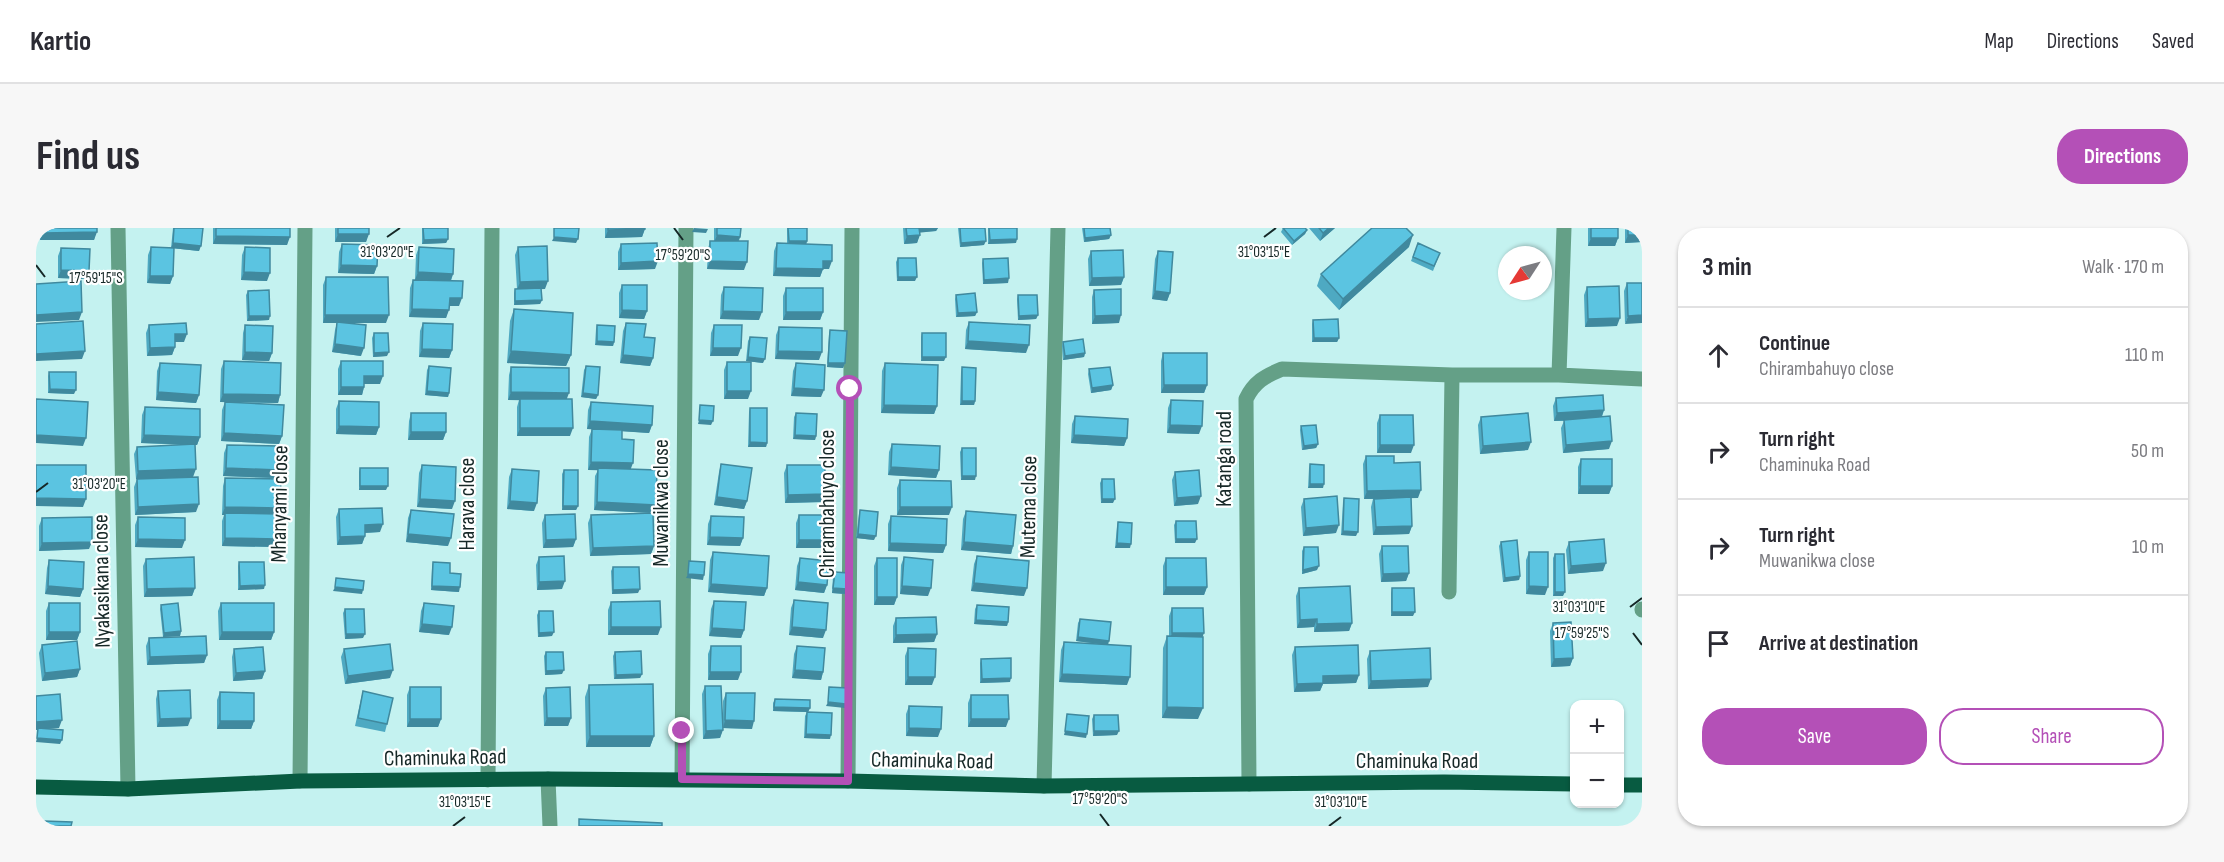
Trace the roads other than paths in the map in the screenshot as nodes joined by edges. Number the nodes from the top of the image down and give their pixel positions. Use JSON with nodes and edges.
{"nodes":[{"id":1,"x":118,"y":228,"type":"edge"},
{"id":2,"x":305,"y":228,"type":"edge"},
{"id":3,"x":492,"y":228,"type":"edge"},
{"id":4,"x":686,"y":228,"type":"edge"},
{"id":5,"x":852,"y":228,"type":"edge"},
{"id":6,"x":1058,"y":228,"type":"edge"},
{"id":7,"x":1564,"y":228,"type":"edge"},
{"id":8,"x":1452,"y":375,"type":"junction"},
{"id":9,"x":1559,"y":375,"type":"junction"},
{"id":10,"x":1642,"y":379,"type":"edge"},
{"id":11,"x":1449,"y":592,"type":"dead end"},
{"id":12,"x":548,"y":779,"type":"junction"},
{"id":13,"x":682,"y":779,"type":"junction"},
{"id":14,"x":488,"y":780,"type":"junction"},
{"id":15,"x":300,"y":781,"type":"junction"},
{"id":16,"x":848,"y":781,"type":"junction"},
{"id":17,"x":1249,"y":784,"type":"junction"},
{"id":18,"x":1570,"y":784,"type":"edge"},
{"id":19,"x":1624,"y":784,"type":"edge"},
{"id":20,"x":1642,"y":785,"type":"edge"},
{"id":21,"x":1044,"y":786,"type":"junction"},
{"id":22,"x":36,"y":788,"type":"edge"},
{"id":23,"x":128,"y":789,"type":"junction"},
{"id":24,"x":550,"y":826,"type":"edge"}],
"edges":[{"from":1,"to":23,"type":"street","name":"Nyakasikana close"},
{"from":2,"to":15,"type":"street","name":"Mhanyami close"},
{"from":3,"to":14,"type":"street","name":"Harava close"},
{"from":4,"to":13,"type":"street","name":"Muwanikwa close"},
{"from":5,"to":16,"type":"street","name":"Chirambahuyo close"},
{"from":6,"to":21,"type":"street","name":"Mutema close"},
{"from":7,"to":9,"type":"street"},
{"from":8,"to":9,"type":"street","name":"Katanga road"},
{"from":8,"to":11,"type":"street"},
{"from":8,"to":17,"type":"street","name":"Katanga road"},
{"from":9,"to":10,"type":"street","name":"Katanga road"},
{"from":12,"to":13,"type":"main road","name":"Chaminuka Road"},
{"from":12,"to":14,"type":"main road","name":"Chaminuka Road"},
{"from":12,"to":24,"type":"street"},
{"from":13,"to":16,"type":"main road","name":"Chaminuka Road"},
{"from":14,"to":15,"type":"main road","name":"Chaminuka Road"},
{"from":15,"to":23,"type":"main road","name":"Chaminuka Road"},
{"from":16,"to":21,"type":"main road","name":"Chaminuka Road"},
{"from":17,"to":18,"type":"main road","name":"Chaminuka Road"},
{"from":17,"to":21,"type":"main road","name":"Chaminuka Road"},
{"from":19,"to":20,"type":"main road"},
{"from":22,"to":23,"type":"main road","name":"Chaminuka Road"}]}
